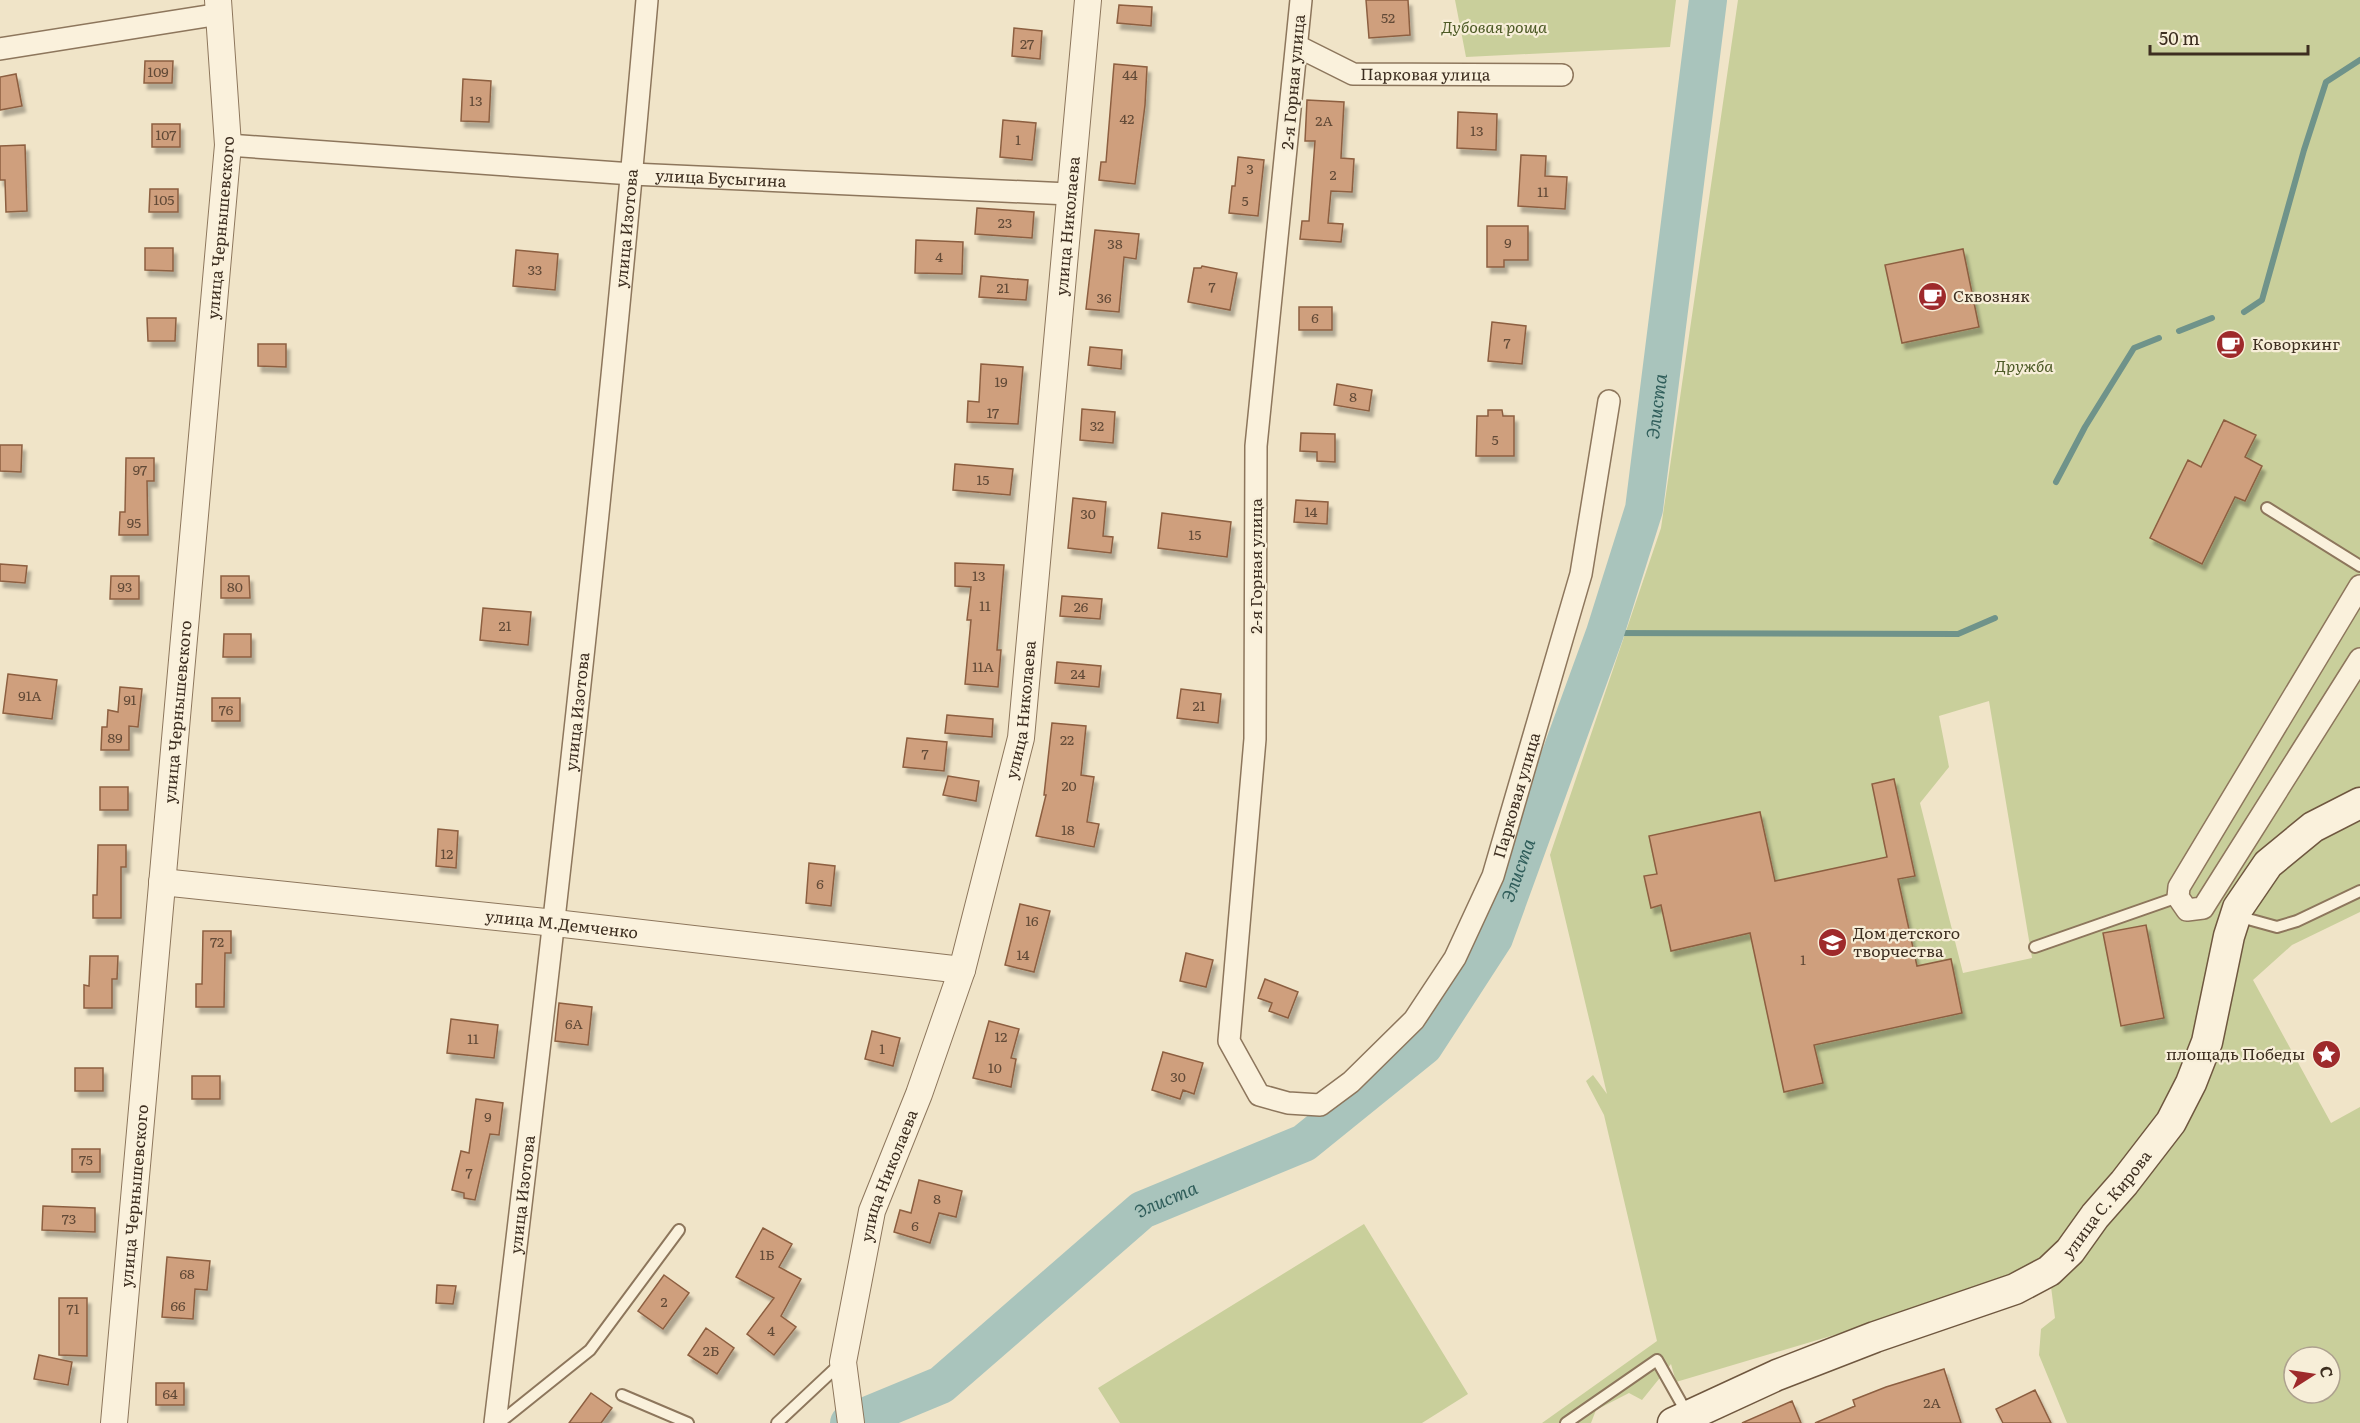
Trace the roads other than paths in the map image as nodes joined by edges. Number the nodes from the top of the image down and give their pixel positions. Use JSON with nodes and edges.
{"nodes":[{"id":1,"x":647,"y":0,"type":"edge"},
{"id":2,"x":1088,"y":0,"type":"edge"},
{"id":3,"x":1301,"y":0,"type":"edge"},
{"id":4,"x":219,"y":7,"type":"edge"},
{"id":5,"x":1297,"y":46,"type":"junction"},
{"id":6,"x":0,"y":49,"type":"edge"},
{"id":7,"x":1562,"y":75,"type":"dead end"},
{"id":8,"x":228,"y":145,"type":"junction"},
{"id":9,"x":632,"y":174,"type":"junction"},
{"id":10,"x":1069,"y":194,"type":"junction"},
{"id":11,"x":1609,"y":401,"type":"dead end"},
{"id":12,"x":2267,"y":507,"type":"dead end"},
{"id":13,"x":2360,"y":566,"type":"edge"},
{"id":14,"x":2360,"y":586,"type":"edge"},
{"id":15,"x":2360,"y":659,"type":"edge"},
{"id":16,"x":2360,"y":803,"type":"edge"},
{"id":17,"x":162,"y":882,"type":"junction"},
{"id":18,"x":2360,"y":891,"type":"edge"},
{"id":19,"x":2178,"y":897,"type":"junction"},
{"id":20,"x":2236,"y":915,"type":"junction"},
{"id":21,"x":555,"y":923,"type":"junction"},
{"id":22,"x":2035,"y":946,"type":"dead end"},
{"id":23,"x":962,"y":970,"type":"junction"},
{"id":24,"x":1288,"y":1103,"type":"joint"},
{"id":25,"x":679,"y":1230,"type":"dead end"},
{"id":26,"x":843,"y":1362,"type":"junction"},
{"id":27,"x":622,"y":1395,"type":"dead end"},
{"id":28,"x":1681,"y":1419,"type":"edge"},
{"id":29,"x":114,"y":1423,"type":"edge"},
{"id":30,"x":497,"y":1423,"type":"edge"},
{"id":31,"x":688,"y":1423,"type":"edge"},
{"id":32,"x":777,"y":1423,"type":"edge"},
{"id":33,"x":851,"y":1423,"type":"edge"},
{"id":34,"x":1566,"y":1423,"type":"edge"}],
"edges":[{"from":1,"to":9,"type":"street","name":"улица Изотова"},
{"from":2,"to":10,"type":"street","name":"улица Николаева"},
{"from":3,"to":5,"type":"street","name":"2-я Горная улица"},
{"from":4,"to":6,"type":"street"},
{"from":4,"to":8,"type":"street","name":"улица Чернышевского"},
{"from":5,"to":7,"type":"street","name":"Парковая улица"},
{"from":5,"to":24,"type":"street","name":"2-я Горная улица"},
{"from":8,"to":9,"type":"street","name":"улица Бусыгина"},
{"from":8,"to":17,"type":"street","name":"улица Чернышевского"},
{"from":9,"to":10,"type":"street","name":"улица Бусыгина"},
{"from":9,"to":21,"type":"street","name":"улица Изотова"},
{"from":10,"to":23,"type":"street","name":"улица Николаева"},
{"from":11,"to":24,"type":"street","name":"Парковая улица"},
{"from":12,"to":13,"type":"lane"},
{"from":14,"to":19,"type":"street"},
{"from":15,"to":19,"type":"street"},
{"from":16,"to":20,"type":"main road","name":"улица С. Кирова"},
{"from":17,"to":21,"type":"street","name":"улица М.Демченко"},
{"from":17,"to":29,"type":"street","name":"улица Чернышевского"},
{"from":18,"to":20,"type":"lane"},
{"from":19,"to":22,"type":"lane"},
{"from":20,"to":28,"type":"main road","name":"улица С. Кирова"},
{"from":21,"to":23,"type":"street","name":"улица М.Демченко"},
{"from":21,"to":30,"type":"street","name":"улица Изотова"},
{"from":23,"to":26,"type":"street","name":"улица Николаева"},
{"from":25,"to":30,"type":"lane"},
{"from":26,"to":32,"type":"lane"},
{"from":26,"to":33,"type":"street","name":"улица Николаева"},
{"from":27,"to":31,"type":"lane"},
{"from":28,"to":34,"type":"lane"}]}
